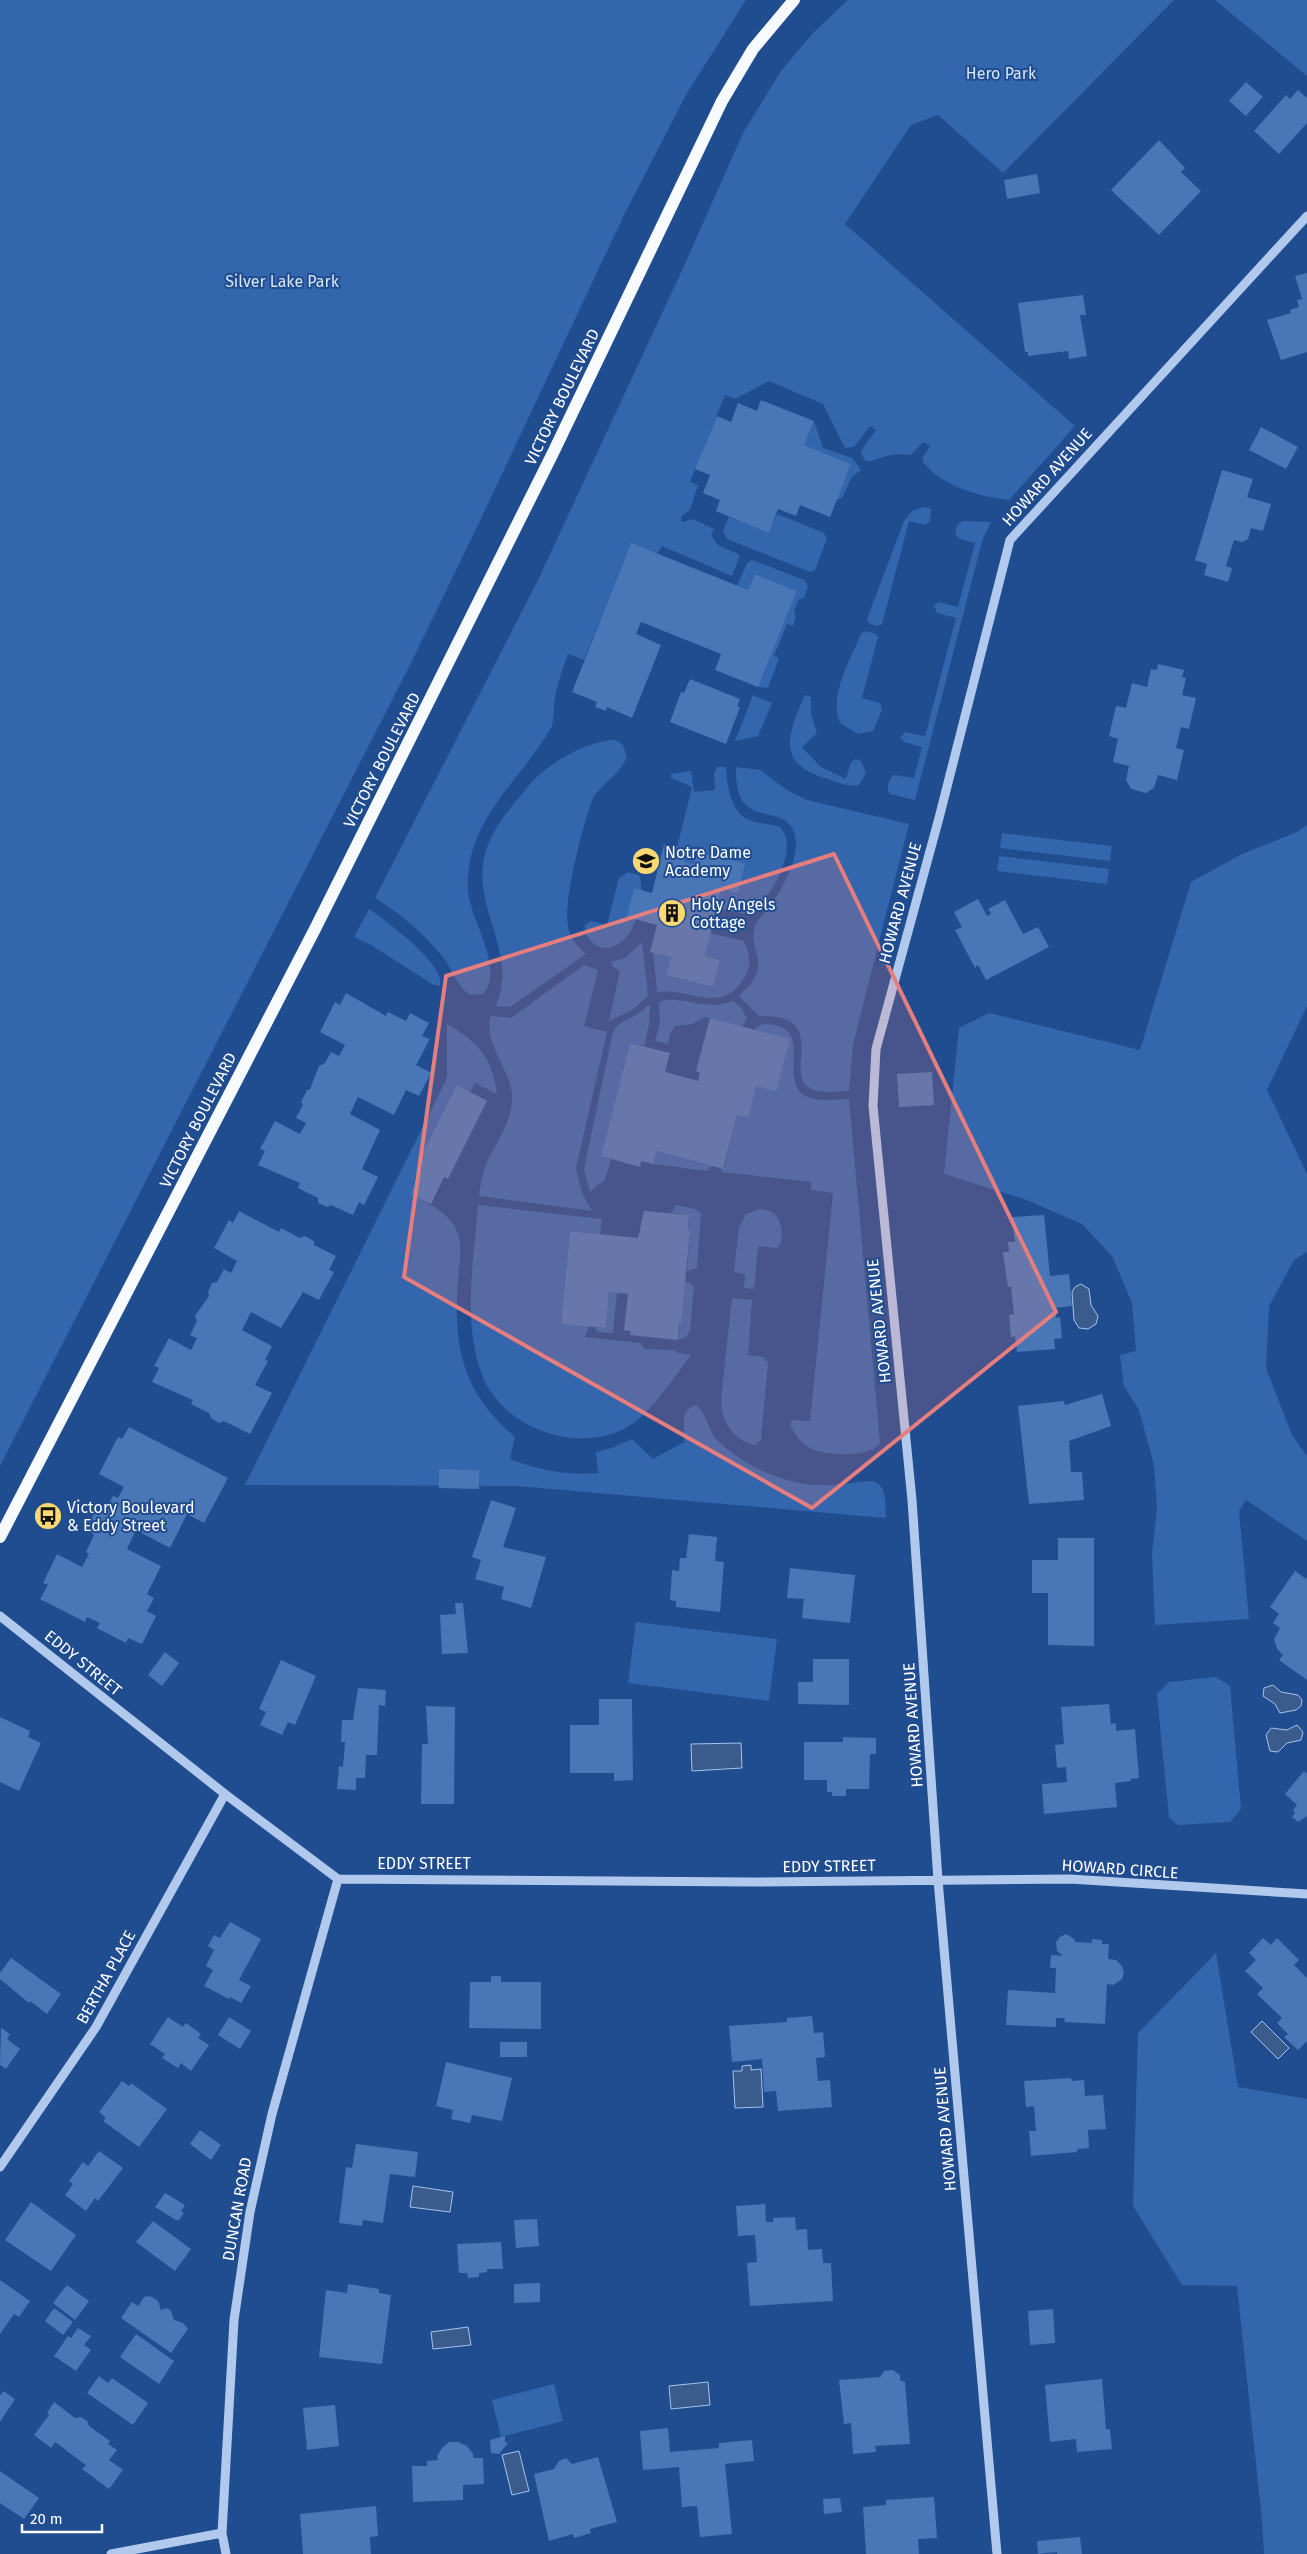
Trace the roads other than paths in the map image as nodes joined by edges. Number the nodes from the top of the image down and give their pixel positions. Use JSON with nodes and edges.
{"nodes":[{"id":1,"x":794,"y":0,"type":"edge"},
{"id":2,"x":1307,"y":216,"type":"edge"},
{"id":3,"x":0,"y":1537,"type":"edge"},
{"id":4,"x":0,"y":1616,"type":"edge"},
{"id":5,"x":224,"y":1794,"type":"junction"},
{"id":6,"x":338,"y":1879,"type":"junction"},
{"id":7,"x":938,"y":1880,"type":"junction"},
{"id":8,"x":1304,"y":1892,"type":"edge"},
{"id":9,"x":0,"y":2167,"type":"edge"},
{"id":10,"x":222,"y":2533,"type":"junction"},
{"id":11,"x":110,"y":2554,"type":"edge"},
{"id":12,"x":226,"y":2554,"type":"edge"},
{"id":13,"x":997,"y":2554,"type":"edge"}],
"edges":[{"from":1,"to":3,"type":"main road","name":"VICTORY BOULEVARD"},
{"from":2,"to":7,"type":"street","name":"HOWARD AVENUE"},
{"from":4,"to":5,"type":"street","name":"EDDY STREET"},
{"from":5,"to":6,"type":"street","name":"EDDY STREET"},
{"from":5,"to":9,"type":"street","name":"BERTHA PLACE"},
{"from":6,"to":7,"type":"street","name":"EDDY STREET"},
{"from":6,"to":10,"type":"street","name":"DUNCAN ROAD"},
{"from":7,"to":8,"type":"street","name":"HOWARD CIRCLE"},
{"from":7,"to":13,"type":"street","name":"HOWARD AVENUE"},
{"from":10,"to":11,"type":"street"},
{"from":10,"to":12,"type":"street","name":"DUNCAN ROAD"}]}
